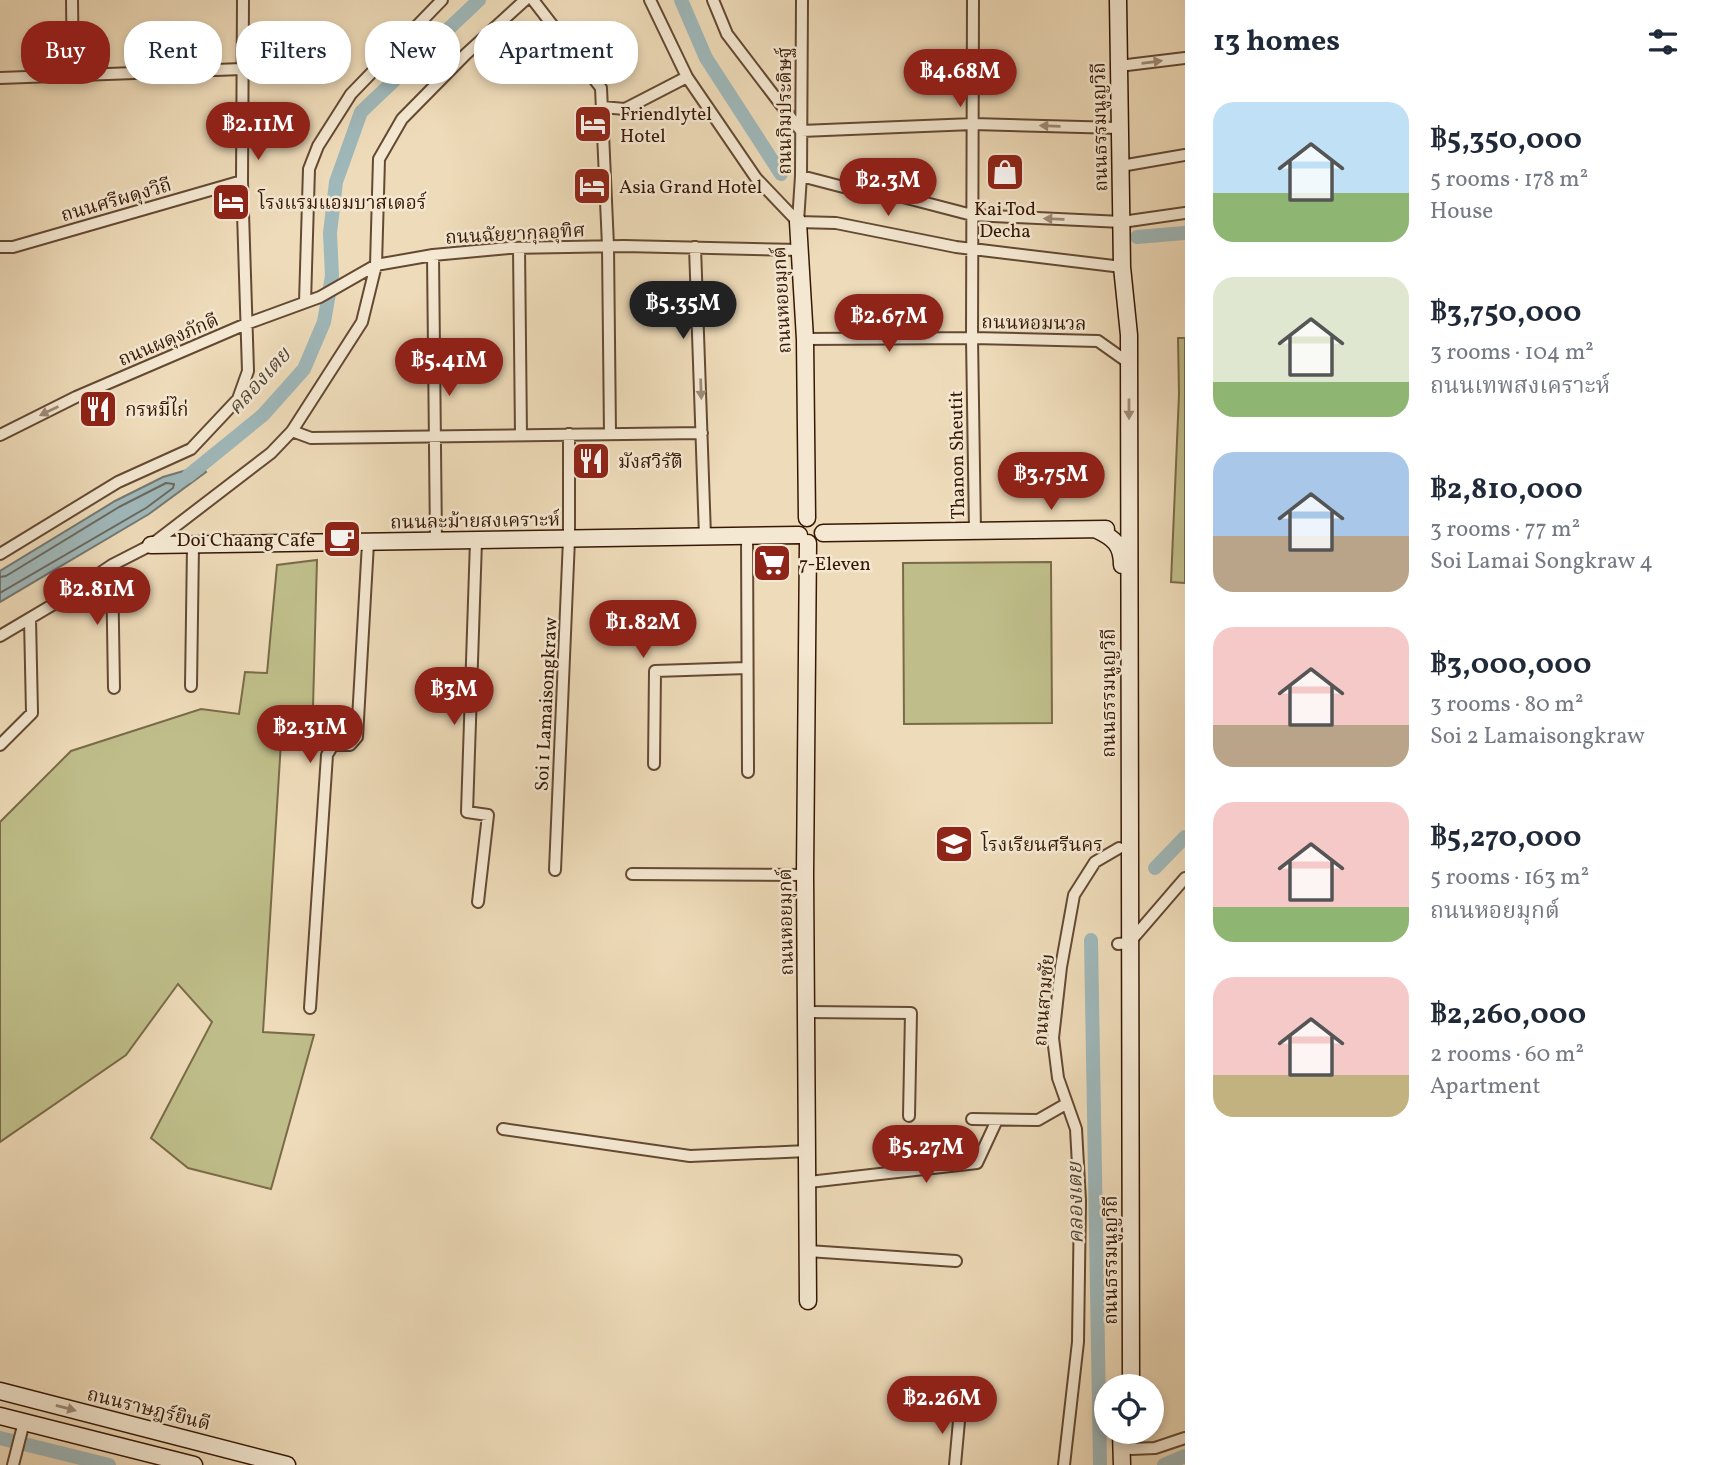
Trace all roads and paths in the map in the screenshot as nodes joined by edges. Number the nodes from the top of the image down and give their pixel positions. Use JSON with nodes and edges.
{"nodes":[{"id":1,"x":72,"y":0,"type":"edge"},
{"id":2,"x":243,"y":0,"type":"edge"},
{"id":3,"x":442,"y":0,"type":"edge"},
{"id":4,"x":525,"y":0,"type":"edge"},
{"id":5,"x":533,"y":0,"type":"edge"},
{"id":6,"x":650,"y":0,"type":"edge"},
{"id":7,"x":713,"y":0,"type":"edge"},
{"id":8,"x":802,"y":0,"type":"edge"},
{"id":9,"x":973,"y":0,"type":"edge"},
{"id":10,"x":1118,"y":0,"type":"edge"},
{"id":11,"x":72,"y":21,"type":"edge"},
{"id":12,"x":243,"y":21,"type":"edge"},
{"id":13,"x":1185,"y":58,"type":"edge"},
{"id":14,"x":1119,"y":66,"type":"junction"},
{"id":15,"x":236,"y":69,"type":"edge"},
{"id":16,"x":110,"y":73,"type":"edge"},
{"id":17,"x":21,"y":77,"type":"edge"},
{"id":18,"x":687,"y":77,"type":"junction"},
{"id":19,"x":0,"y":78,"type":"edge"},
{"id":20,"x":242,"y":84,"type":"edge"},
{"id":21,"x":602,"y":107,"type":"junction"},
{"id":22,"x":973,"y":124,"type":"junction"},
{"id":23,"x":1119,"y":128,"type":"junction"},
{"id":24,"x":801,"y":131,"type":"junction"},
{"id":25,"x":1185,"y":155,"type":"edge"},
{"id":26,"x":1121,"y":166,"type":"junction"},
{"id":27,"x":801,"y":178,"type":"junction"},
{"id":28,"x":242,"y":181,"type":"junction"},
{"id":29,"x":1185,"y":213,"type":"edge"},
{"id":30,"x":972,"y":215,"type":"junction"},
{"id":31,"x":799,"y":216,"type":"junction"},
{"id":32,"x":1122,"y":222,"type":"junction"},
{"id":33,"x":608,"y":246,"type":"junction"},
{"id":34,"x":0,"y":247,"type":"edge"},
{"id":35,"x":695,"y":247,"type":"junction"},
{"id":36,"x":519,"y":248,"type":"junction"},
{"id":37,"x":974,"y":249,"type":"junction"},
{"id":38,"x":800,"y":250,"type":"junction"},
{"id":39,"x":433,"y":254,"type":"junction"},
{"id":40,"x":376,"y":265,"type":"junction"},
{"id":41,"x":1122,"y":267,"type":"junction"},
{"id":42,"x":305,"y":302,"type":"junction"},
{"id":43,"x":246,"y":324,"type":"junction"},
{"id":44,"x":972,"y":338,"type":"junction"},
{"id":45,"x":805,"y":339,"type":"junction"},
{"id":46,"x":1129,"y":363,"type":"junction"},
{"id":47,"x":292,"y":431,"type":"junction"},
{"id":48,"x":702,"y":433,"type":"junction"},
{"id":49,"x":569,"y":434,"type":"junction"},
{"id":50,"x":610,"y":434,"type":"junction"},
{"id":51,"x":0,"y":435,"type":"edge"},
{"id":52,"x":521,"y":435,"type":"junction"},
{"id":53,"x":433,"y":437,"type":"junction"},
{"id":54,"x":807,"y":519,"type":"junction"},
{"id":55,"x":1129,"y":528,"type":"junction"},
{"id":56,"x":1097,"y":530,"type":"junction"},
{"id":57,"x":975,"y":532,"type":"junction"},
{"id":58,"x":823,"y":533,"type":"junction"},
{"id":59,"x":705,"y":536,"type":"junction"},
{"id":60,"x":747,"y":536,"type":"junction"},
{"id":61,"x":569,"y":539,"type":"junction"},
{"id":62,"x":803,"y":539,"type":"junction"},
{"id":63,"x":476,"y":541,"type":"junction"},
{"id":64,"x":436,"y":542,"type":"junction"},
{"id":65,"x":368,"y":543,"type":"junction"},
{"id":66,"x":151,"y":545,"type":"junction"},
{"id":67,"x":193,"y":546,"type":"junction"},
{"id":68,"x":0,"y":554,"type":"edge"},
{"id":69,"x":112,"y":565,"type":"junction"},
{"id":70,"x":30,"y":619,"type":"junction"},
{"id":71,"x":0,"y":636,"type":"edge"},
{"id":72,"x":747,"y":668,"type":"junction"},
{"id":73,"x":191,"y":686,"type":"dead end"},
{"id":74,"x":114,"y":688,"type":"dead end"},
{"id":75,"x":0,"y":745,"type":"edge"},
{"id":76,"x":654,"y":764,"type":"dead end"},
{"id":77,"x":748,"y":772,"type":"dead end"},
{"id":78,"x":1119,"y":848,"type":"junction"},
{"id":79,"x":555,"y":870,"type":"dead end"},
{"id":80,"x":632,"y":874,"type":"dead end"},
{"id":81,"x":806,"y":876,"type":"junction"},
{"id":82,"x":1185,"y":878,"type":"edge"},
{"id":83,"x":478,"y":902,"type":"dead end"},
{"id":84,"x":1124,"y":943,"type":"junction"},
{"id":85,"x":310,"y":1008,"type":"dead end"},
{"id":86,"x":807,"y":1012,"type":"junction"},
{"id":87,"x":1066,"y":1104,"type":"junction"},
{"id":88,"x":909,"y":1116,"type":"dead end"},
{"id":89,"x":972,"y":1119,"type":"dead end"},
{"id":90,"x":997,"y":1121,"type":"junction"},
{"id":91,"x":503,"y":1129,"type":"dead end"},
{"id":92,"x":808,"y":1151,"type":"junction"},
{"id":93,"x":809,"y":1182,"type":"junction"},
{"id":94,"x":808,"y":1251,"type":"junction"},
{"id":95,"x":956,"y":1261,"type":"dead end"},
{"id":96,"x":808,"y":1301,"type":"dead end"},
{"id":97,"x":1121,"y":1374,"type":"edge"},
{"id":98,"x":1131,"y":1374,"type":"edge"},
{"id":99,"x":0,"y":1391,"type":"edge"},
{"id":100,"x":960,"y":1410,"type":"dead end"},
{"id":101,"x":0,"y":1416,"type":"edge"},
{"id":102,"x":23,"y":1426,"type":"junction"},
{"id":103,"x":1185,"y":1438,"type":"edge"},
{"id":104,"x":1121,"y":1444,"type":"edge"},
{"id":105,"x":1131,"y":1457,"type":"edge"},
{"id":106,"x":13,"y":1465,"type":"edge"},
{"id":107,"x":194,"y":1465,"type":"edge"},
{"id":108,"x":287,"y":1465,"type":"edge"},
{"id":109,"x":955,"y":1465,"type":"edge"},
{"id":110,"x":1064,"y":1465,"type":"edge"},
{"id":111,"x":1122,"y":1465,"type":"edge"}],
"edges":[{"from":1,"to":11,"type":"street"},
{"from":2,"to":12,"type":"street","name":"ถนนผดุงภักดี"},
{"from":3,"to":42,"type":"street"},
{"from":4,"to":40,"type":"street"},
{"from":5,"to":21,"type":"street"},
{"from":6,"to":18,"type":"street","name":"ถนนหอยมุกต์"},
{"from":7,"to":24,"type":"street"},
{"from":8,"to":24,"type":"street","name":"ถนนกิมประดิษฐ์"},
{"from":9,"to":22,"type":"street","name":"Thanon Sheutit"},
{"from":10,"to":14,"type":"street","name":"ถนนธรรมนูญวิถี"},
{"from":14,"to":13,"type":"street","one_way":true},
{"from":14,"to":23,"type":"street","name":"ถนนธรรมนูญวิถี"},
{"from":15,"to":16,"type":"street"},
{"from":17,"to":19,"type":"street"},
{"from":18,"to":21,"type":"street"},
{"from":18,"to":31,"type":"street","name":"ถนนหอยมุกต์"},
{"from":20,"to":28,"type":"street","name":"ถนนผดุงภักดี"},
{"from":21,"to":33,"type":"street"},
{"from":23,"to":22,"type":"street","one_way":true},
{"from":22,"to":24,"type":"street"},
{"from":22,"to":30,"type":"street","name":"Thanon Sheutit"},
{"from":23,"to":26,"type":"street","name":"ถนนธรรมนูญวิถี"},
{"from":24,"to":27,"type":"street","name":"ถนนกิมประดิษฐ์"},
{"from":25,"to":26,"type":"street"},
{"from":26,"to":32,"type":"street","name":"ถนนธรรมนูญวิถี"},
{"from":27,"to":30,"type":"street"},
{"from":27,"to":31,"type":"street","name":"ถนนกิมประดิษฐ์"},
{"from":28,"to":34,"type":"street","name":"ถนนศรีผดุงวิถี"},
{"from":28,"to":43,"type":"street","name":"ถนนผดุงภักดี"},
{"from":29,"to":32,"type":"street"},
{"from":32,"to":30,"type":"street","one_way":true},
{"from":30,"to":37,"type":"street","name":"Thanon Sheutit"},
{"from":31,"to":37,"type":"street"},
{"from":31,"to":38,"type":"street","name":"ถนนหอยมุกต์"},
{"from":32,"to":41,"type":"street","name":"ถนนธรรมนูญวิถี"},
{"from":33,"to":35,"type":"street","name":"ถนนฉัยยากุลอุทิศ"},
{"from":33,"to":36,"type":"street","name":"ถนนฉัยยากุลอุทิศ"},
{"from":33,"to":50,"type":"street"},
{"from":35,"to":38,"type":"street","name":"ถนนฉัยยากุลอุทิศ"},
{"from":35,"to":48,"type":"street","one_way":true},
{"from":36,"to":39,"type":"street","name":"ถนนฉัยยากุลอุทิศ"},
{"from":36,"to":52,"type":"street"},
{"from":37,"to":41,"type":"street"},
{"from":37,"to":44,"type":"street","name":"Thanon Sheutit"},
{"from":38,"to":45,"type":"street","name":"ถนนหอยมุกต์"},
{"from":39,"to":40,"type":"street","name":"ถนนฉัยยากุลอุทิศ"},
{"from":39,"to":53,"type":"street"},
{"from":40,"to":42,"type":"street","name":"ถนนฉัยยากุลอุทิศ"},
{"from":40,"to":47,"type":"street","name":"ถนนละม้ายสงเคราะห์"},
{"from":41,"to":46,"type":"street","name":"ถนนธรรมนูญวิถี"},
{"from":42,"to":43,"type":"street","name":"ถนนฉัยยากุลอุทิศ"},
{"from":43,"to":51,"type":"street","name":"ถนนผดุงภักดี","one_way":true},
{"from":43,"to":68,"type":"street"},
{"from":44,"to":45,"type":"street","name":"ถนนหอมนวล"},
{"from":44,"to":46,"type":"street","name":"ถนนหอมนวล"},
{"from":44,"to":57,"type":"street","name":"Thanon Sheutit"},
{"from":45,"to":54,"type":"street","name":"ถนนหอยมุกต์"},
{"from":46,"to":55,"type":"street","name":"ถนนธรรมนูญวิถี","one_way":true},
{"from":47,"to":53,"type":"street"},
{"from":47,"to":66,"type":"street","name":"ถนนละม้ายสงเคราะห์"},
{"from":48,"to":50,"type":"street"},
{"from":48,"to":59,"type":"street"},
{"from":49,"to":50,"type":"street"},
{"from":49,"to":52,"type":"street"},
{"from":49,"to":61,"type":"street","name":"Soi 1 Lamaisongkraw"},
{"from":52,"to":53,"type":"street"},
{"from":53,"to":64,"type":"street"},
{"from":54,"to":58,"type":"street"},
{"from":54,"to":62,"type":"street"},
{"from":55,"to":56,"type":"street"},
{"from":55,"to":84,"type":"street","name":"ถนนธรรมนูญวิถี"},
{"from":56,"to":57,"type":"street"},
{"from":56,"to":78,"type":"street","name":"ถนนธรรมนูญวิถี"},
{"from":57,"to":58,"type":"street"},
{"from":58,"to":62,"type":"street"},
{"from":59,"to":60,"type":"street","name":"ถนนละม้ายสงเคราะห์"},
{"from":59,"to":61,"type":"street","name":"ถนนละม้ายสงเคราะห์"},
{"from":60,"to":62,"type":"street","name":"ถนนละม้ายสงเคราะห์"},
{"from":60,"to":72,"type":"street"},
{"from":61,"to":63,"type":"street","name":"ถนนละม้ายสงเคราะห์"},
{"from":61,"to":79,"type":"street","name":"Soi 1 Lamaisongkraw"},
{"from":62,"to":81,"type":"street","name":"ถนนหอยมุกต์"},
{"from":63,"to":64,"type":"street","name":"ถนนละม้ายสงเคราะห์"},
{"from":63,"to":83,"type":"street"},
{"from":64,"to":65,"type":"street","name":"ถนนละม้ายสงเคราะห์"},
{"from":65,"to":67,"type":"street","name":"ถนนละม้ายสงเคราะห์"},
{"from":65,"to":85,"type":"street"},
{"from":66,"to":67,"type":"street","name":"ถนนละม้ายสงเคราะห์"},
{"from":66,"to":69,"type":"street","name":"ถนนละม้ายสงเคราะห์"},
{"from":67,"to":73,"type":"street"},
{"from":69,"to":70,"type":"street","name":"ถนนละม้ายสงเคราะห์"},
{"from":69,"to":74,"type":"street"},
{"from":70,"to":71,"type":"street","name":"ถนนละม้ายสงเคราะห์"},
{"from":70,"to":75,"type":"street"},
{"from":72,"to":76,"type":"street"},
{"from":72,"to":77,"type":"street"},
{"from":78,"to":84,"type":"street","name":"ถนนธรรมนูญวิถี"},
{"from":78,"to":87,"type":"street","name":"ถนนสามชัย"},
{"from":80,"to":81,"type":"street"},
{"from":81,"to":86,"type":"street","name":"ถนนหอยมุกต์"},
{"from":82,"to":84,"type":"street"},
{"from":84,"to":97,"type":"street","name":"ถนนธรรมนูญวิถี"},
{"from":84,"to":98,"type":"street","name":"ถนนธรรมนูญวิถี"},
{"from":86,"to":88,"type":"street"},
{"from":86,"to":92,"type":"street","name":"ถนนหอยมุกต์"},
{"from":87,"to":90,"type":"street"},
{"from":87,"to":110,"type":"street","name":"ถนนสามชัย"},
{"from":89,"to":90,"type":"street"},
{"from":90,"to":93,"type":"street"},
{"from":91,"to":92,"type":"street"},
{"from":92,"to":93,"type":"street","name":"ถนนหอยมุกต์"},
{"from":93,"to":94,"type":"street","name":"ถนนหอยมุกต์"},
{"from":94,"to":95,"type":"street"},
{"from":94,"to":96,"type":"street","name":"ถนนหอยมุกต์"},
{"from":99,"to":108,"type":"street","name":"ถนนราษฎร์ยินดี","one_way":true},
{"from":100,"to":109,"type":"street"},
{"from":101,"to":102,"type":"street"},
{"from":102,"to":106,"type":"street"},
{"from":102,"to":107,"type":"street"},
{"from":103,"to":105,"type":"street"},
{"from":104,"to":111,"type":"street"}]}
